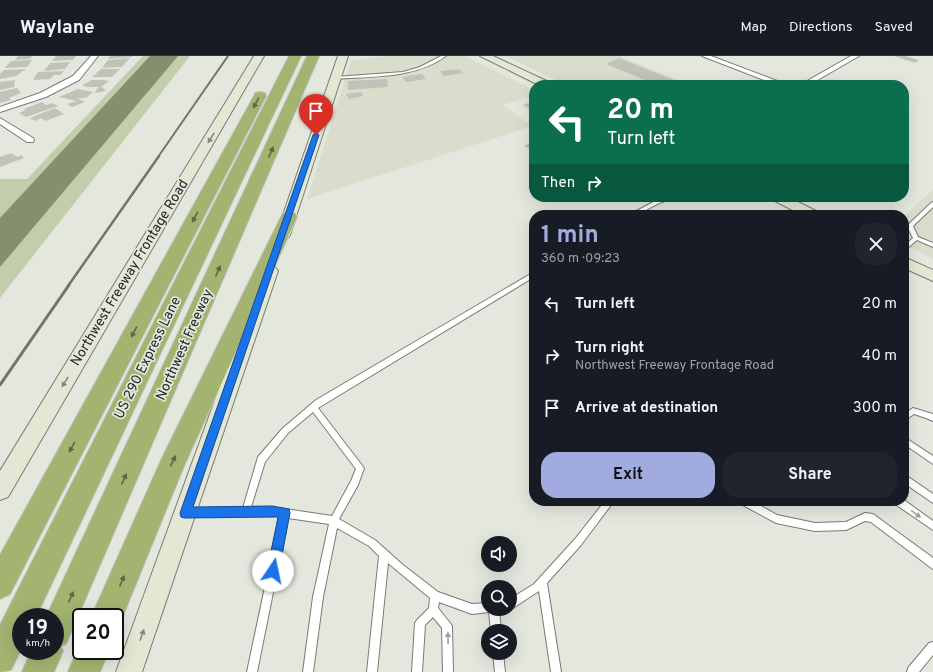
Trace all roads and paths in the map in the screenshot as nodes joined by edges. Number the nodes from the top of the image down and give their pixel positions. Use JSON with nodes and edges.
{"nodes":[{"id":1,"x":95,"y":56,"type":"edge"},
{"id":2,"x":259,"y":56,"type":"edge"},
{"id":3,"x":281,"y":56,"type":"edge"},
{"id":4,"x":295,"y":56,"type":"edge"},
{"id":5,"x":313,"y":56,"type":"edge"},
{"id":6,"x":343,"y":56,"type":"edge"},
{"id":7,"x":444,"y":56,"type":"edge"},
{"id":8,"x":485,"y":56,"type":"edge"},
{"id":9,"x":705,"y":56,"type":"edge"},
{"id":10,"x":856,"y":56,"type":"edge"},
{"id":11,"x":335,"y":78,"type":"junction"},
{"id":12,"x":536,"y":80,"type":"edge"},
{"id":13,"x":770,"y":80,"type":"edge"},
{"id":14,"x":813,"y":80,"type":"edge"},
{"id":15,"x":0,"y":110,"type":"edge"},
{"id":16,"x":0,"y":120,"type":"edge"},
{"id":17,"x":30,"y":140,"type":"dead end"},
{"id":18,"x":656,"y":202,"type":"edge"},
{"id":19,"x":788,"y":202,"type":"edge"},
{"id":20,"x":933,"y":204,"type":"edge"},
{"id":21,"x":641,"y":210,"type":"edge"},
{"id":22,"x":803,"y":210,"type":"edge"},
{"id":23,"x":289,"y":217,"type":"junction"},
{"id":24,"x":916,"y":238,"type":"junction"},
{"id":25,"x":909,"y":244,"type":"edge"},
{"id":26,"x":933,"y":245,"type":"edge"},
{"id":27,"x":909,"y":264,"type":"edge"},
{"id":28,"x":933,"y":276,"type":"edge"},
{"id":29,"x":529,"y":277,"type":"edge"},
{"id":30,"x":313,"y":407,"type":"junction"},
{"id":31,"x":909,"y":414,"type":"edge"},
{"id":32,"x":933,"y":418,"type":"edge"},
{"id":33,"x":909,"y":443,"type":"edge"},
{"id":34,"x":933,"y":460,"type":"edge"},
{"id":35,"x":909,"y":482,"type":"edge"},
{"id":36,"x":0,"y":490,"type":"edge"},
{"id":37,"x":933,"y":499,"type":"edge"},
{"id":38,"x":606,"y":506,"type":"edge"},
{"id":39,"x":753,"y":506,"type":"edge"},
{"id":40,"x":905,"y":506,"type":"edge"},
{"id":41,"x":246,"y":512,"type":"junction"},
{"id":42,"x":185,"y":513,"type":"junction"},
{"id":43,"x":285,"y":513,"type":"junction"},
{"id":44,"x":334,"y":521,"type":"junction"},
{"id":45,"x":933,"y":526,"type":"edge"},
{"id":46,"x":384,"y":554,"type":"junction"},
{"id":47,"x":933,"y":564,"type":"edge"},
{"id":48,"x":542,"y":583,"type":"junction"},
{"id":49,"x":0,"y":584,"type":"edge"},
{"id":50,"x":435,"y":596,"type":"junction"},
{"id":51,"x":517,"y":600,"type":"edge"},
{"id":52,"x":111,"y":608,"type":"edge"},
{"id":53,"x":481,"y":608,"type":"edge"},
{"id":54,"x":433,"y":610,"type":"junction"},
{"id":55,"x":64,"y":613,"type":"edge"},
{"id":56,"x":933,"y":647,"type":"edge"},
{"id":57,"x":0,"y":659,"type":"edge"},
{"id":58,"x":43,"y":660,"type":"edge"},
{"id":59,"x":89,"y":660,"type":"edge"},
{"id":60,"x":499,"y":660,"type":"edge"},
{"id":61,"x":38,"y":672,"type":"edge"},
{"id":62,"x":84,"y":672,"type":"edge"},
{"id":63,"x":129,"y":672,"type":"edge"},
{"id":64,"x":252,"y":672,"type":"edge"},
{"id":65,"x":308,"y":672,"type":"edge"},
{"id":66,"x":372,"y":672,"type":"edge"},
{"id":67,"x":417,"y":672,"type":"edge"},
{"id":68,"x":448,"y":672,"type":"edge"},
{"id":69,"x":500,"y":672,"type":"edge"},
{"id":70,"x":556,"y":672,"type":"edge"},
{"id":71,"x":912,"y":672,"type":"edge"}],
"edges":[{"from":1,"to":15,"type":"street"},
{"from":2,"to":36,"type":"main road","name":"Northwest Freeway Frontage Road","one_way":true},
{"from":3,"to":49,"type":"highway","one_way":true},
{"from":4,"to":57,"type":"highway","name":"US 290 Express Lane"},
{"from":55,"to":5,"type":"highway","name":"Northwest Freeway","one_way":true},
{"from":6,"to":11,"type":"main road"},
{"from":7,"to":11,"type":"lane"},
{"from":8,"to":12,"type":"main road"},
{"from":9,"to":13,"type":"street"},
{"from":10,"to":14,"type":"street"},
{"from":11,"to":23,"type":"main road"},
{"from":16,"to":17,"type":"street"},
{"from":18,"to":21,"type":"lane"},
{"from":19,"to":22,"type":"main road"},
{"from":20,"to":24,"type":"lane"},
{"from":23,"to":42,"type":"main road"},
{"from":52,"to":23,"type":"highway","one_way":true},
{"from":24,"to":25,"type":"lane"},
{"from":24,"to":26,"type":"lane"},
{"from":27,"to":28,"type":"main road"},
{"from":29,"to":30,"type":"lane"},
{"from":30,"to":41,"type":"lane"},
{"from":30,"to":44,"type":"lane"},
{"from":31,"to":32,"type":"lane"},
{"from":33,"to":34,"type":"lane"},
{"from":35,"to":37,"type":"lane"},
{"from":38,"to":48,"type":"lane"},
{"from":39,"to":47,"type":"lane"},
{"from":40,"to":45,"type":"lane","one_way":true},
{"from":41,"to":42,"type":"lane"},
{"from":41,"to":43,"type":"lane"},
{"from":63,"to":42,"type":"main road","one_way":true},
{"from":43,"to":44,"type":"lane"},
{"from":43,"to":64,"type":"lane"},
{"from":44,"to":46,"type":"lane"},
{"from":44,"to":65,"type":"lane"},
{"from":46,"to":50,"type":"lane"},
{"from":46,"to":66,"type":"lane"},
{"from":48,"to":51,"type":"lane"},
{"from":48,"to":70,"type":"lane"},
{"from":50,"to":53,"type":"lane"},
{"from":50,"to":54,"type":"lane"},
{"from":54,"to":67,"type":"lane"},
{"from":68,"to":54,"type":"lane","one_way":true},
{"from":56,"to":71,"type":"lane"},
{"from":58,"to":61,"type":"highway"},
{"from":59,"to":62,"type":"highway"},
{"from":60,"to":69,"type":"lane"}]}
